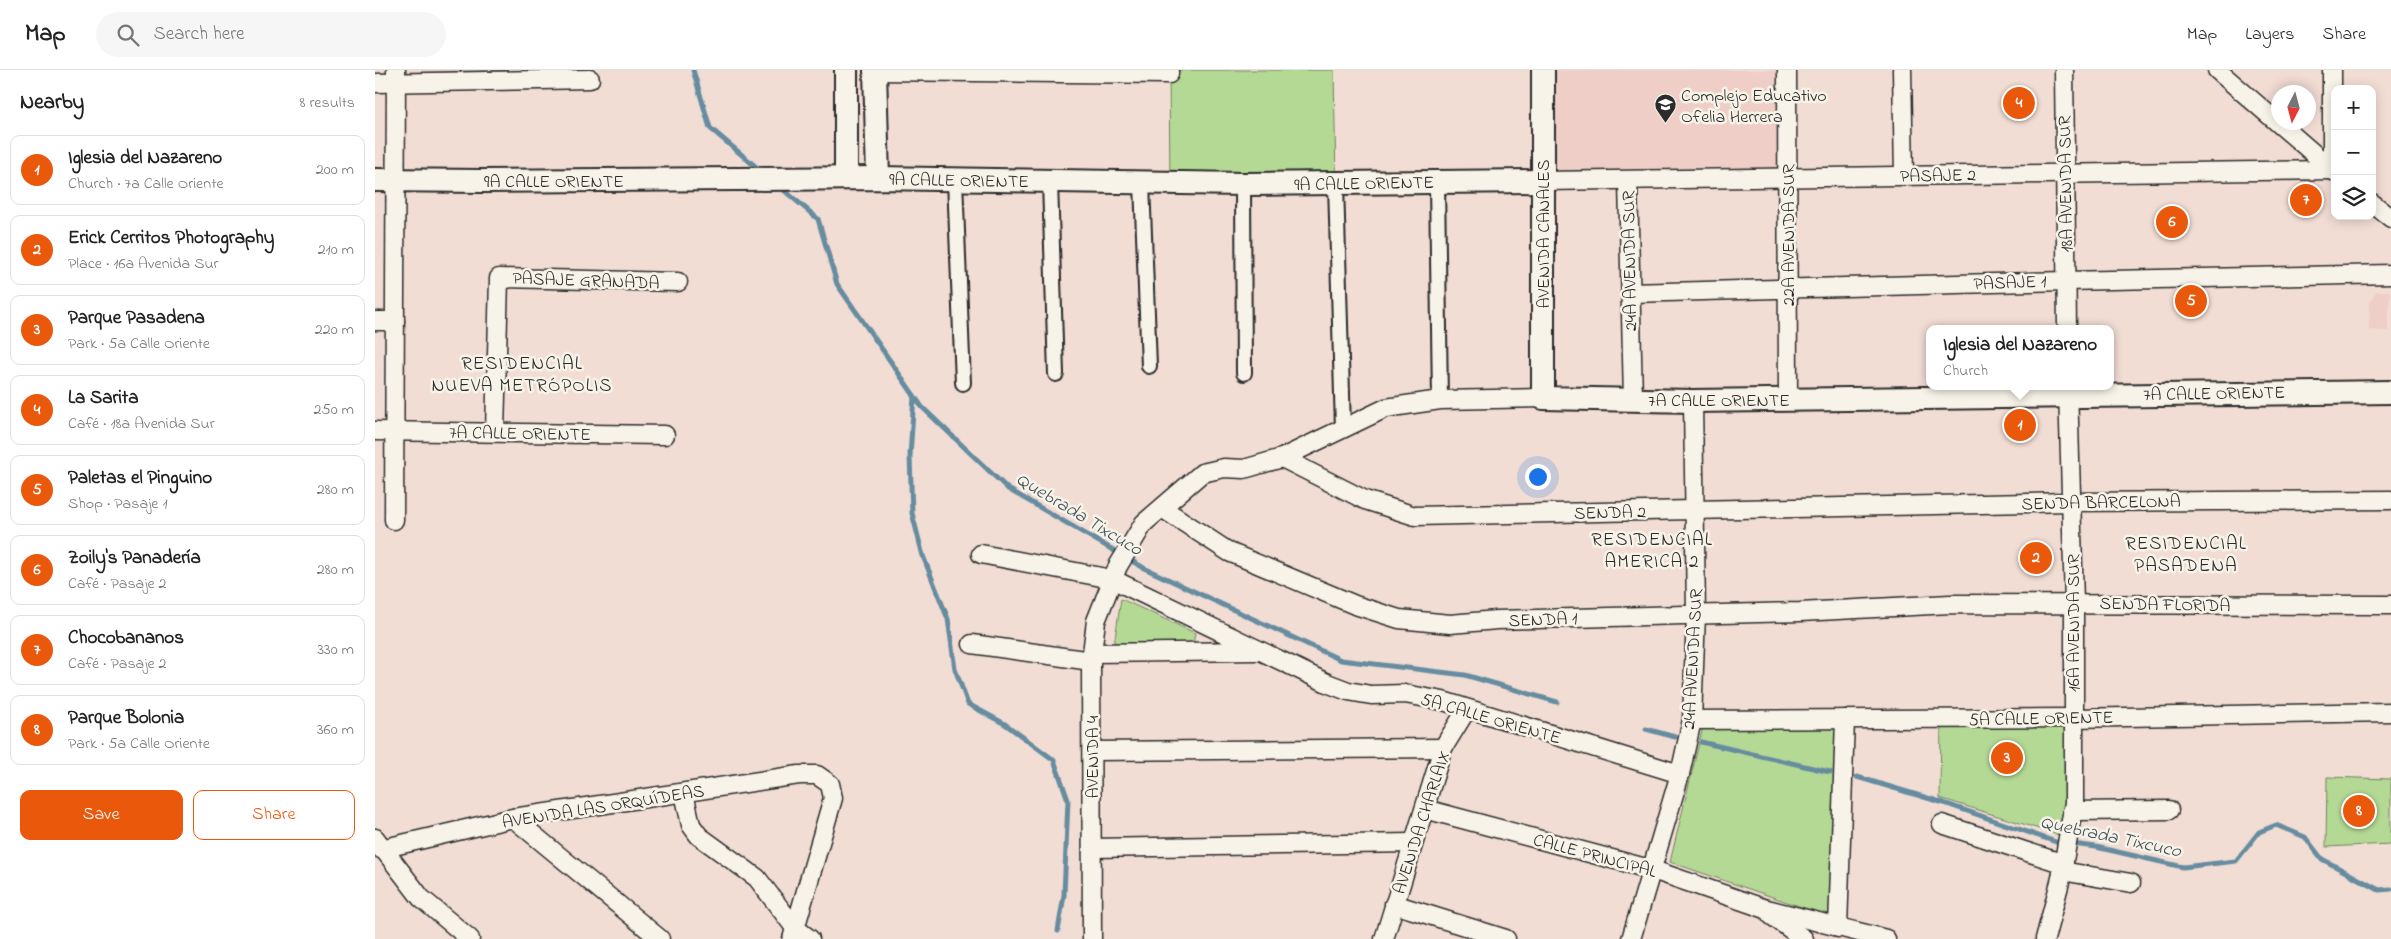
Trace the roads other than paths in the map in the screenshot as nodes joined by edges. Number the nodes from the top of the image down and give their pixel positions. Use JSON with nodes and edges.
{"nodes":[{"id":1,"x":846,"y":70,"type":"edge"},
{"id":2,"x":1543,"y":70,"type":"edge"},
{"id":3,"x":1787,"y":70,"type":"edge"},
{"id":4,"x":1902,"y":70,"type":"edge"},
{"id":5,"x":2063,"y":70,"type":"edge"},
{"id":6,"x":2217,"y":70,"type":"edge"},
{"id":7,"x":2332,"y":70,"type":"edge"},
{"id":8,"x":875,"y":71,"type":"edge"},
{"id":9,"x":1169,"y":72,"type":"edge"},
{"id":10,"x":397,"y":77,"type":"edge"},
{"id":11,"x":590,"y":79,"type":"dead end"},
{"id":12,"x":375,"y":83,"type":"edge"},
{"id":13,"x":2333,"y":130,"type":"edge"},
{"id":14,"x":2331,"y":169,"type":"edge"},
{"id":15,"x":2331,"y":171,"type":"edge"},
{"id":16,"x":2065,"y":173,"type":"junction"},
{"id":17,"x":1904,"y":175,"type":"junction"},
{"id":18,"x":846,"y":178,"type":"junction"},
{"id":19,"x":878,"y":178,"type":"junction"},
{"id":20,"x":1787,"y":178,"type":"junction"},
{"id":21,"x":385,"y":180,"type":"edge"},
{"id":22,"x":955,"y":180,"type":"junction"},
{"id":23,"x":1543,"y":181,"type":"junction"},
{"id":24,"x":1628,"y":181,"type":"junction"},
{"id":25,"x":1050,"y":182,"type":"junction"},
{"id":26,"x":1437,"y":182,"type":"junction"},
{"id":27,"x":1141,"y":184,"type":"junction"},
{"id":28,"x":1243,"y":184,"type":"junction"},
{"id":29,"x":1336,"y":184,"type":"junction"},
{"id":30,"x":2376,"y":206,"type":"edge"},
{"id":31,"x":2391,"y":218,"type":"edge"},
{"id":32,"x":2391,"y":274,"type":"edge"},
{"id":33,"x":2066,"y":281,"type":"junction"},
{"id":34,"x":678,"y":282,"type":"dead end"},
{"id":35,"x":1788,"y":289,"type":"junction"},
{"id":36,"x":1630,"y":293,"type":"junction"},
{"id":37,"x":375,"y":320,"type":"edge"},
{"id":38,"x":395,"y":321,"type":"junction"},
{"id":39,"x":2067,"y":325,"type":"edge"},
{"id":40,"x":1149,"y":366,"type":"dead end"},
{"id":41,"x":1244,"y":373,"type":"dead end"},
{"id":42,"x":1056,"y":374,"type":"dead end"},
{"id":43,"x":963,"y":383,"type":"dead end"},
{"id":44,"x":2069,"y":390,"type":"edge"},
{"id":45,"x":2391,"y":392,"type":"edge"},
{"id":46,"x":1543,"y":398,"type":"junction"},
{"id":47,"x":1440,"y":400,"type":"junction"},
{"id":48,"x":1633,"y":400,"type":"junction"},
{"id":49,"x":1788,"y":400,"type":"junction"},
{"id":50,"x":1693,"y":401,"type":"junction"},
{"id":51,"x":1343,"y":429,"type":"junction"},
{"id":52,"x":375,"y":431,"type":"edge"},
{"id":53,"x":395,"y":431,"type":"junction"},
{"id":54,"x":495,"y":432,"type":"junction"},
{"id":55,"x":665,"y":435,"type":"dead end"},
{"id":56,"x":1282,"y":458,"type":"junction"},
{"id":57,"x":2391,"y":500,"type":"edge"},
{"id":58,"x":2071,"y":502,"type":"junction"},
{"id":59,"x":1949,"y":504,"type":"joint"},
{"id":60,"x":1162,"y":508,"type":"junction"},
{"id":61,"x":1695,"y":510,"type":"junction"},
{"id":62,"x":395,"y":520,"type":"dead end"},
{"id":63,"x":981,"y":554,"type":"dead end"},
{"id":64,"x":1115,"y":572,"type":"junction"},
{"id":65,"x":2074,"y":603,"type":"junction"},
{"id":66,"x":1950,"y":604,"type":"joint"},
{"id":67,"x":2391,"y":604,"type":"edge"},
{"id":68,"x":1696,"y":614,"type":"junction"},
{"id":69,"x":972,"y":644,"type":"dead end"},
{"id":70,"x":1260,"y":651,"type":"junction"},
{"id":71,"x":1092,"y":657,"type":"junction"},
{"id":72,"x":1467,"y":709,"type":"junction"},
{"id":73,"x":2391,"y":712,"type":"edge"},
{"id":74,"x":2073,"y":718,"type":"junction"},
{"id":75,"x":1845,"y":719,"type":"junction"},
{"id":76,"x":1692,"y":720,"type":"junction"},
{"id":77,"x":1443,"y":748,"type":"junction"},
{"id":78,"x":1092,"y":751,"type":"junction"},
{"id":79,"x":1680,"y":774,"type":"junction"},
{"id":80,"x":684,"y":793,"type":"junction"},
{"id":81,"x":1425,"y":809,"type":"junction"},
{"id":82,"x":2169,"y":810,"type":"dead end"},
{"id":83,"x":2072,"y":811,"type":"junction"},
{"id":84,"x":513,"y":818,"type":"junction"},
{"id":85,"x":1942,"y":824,"type":"dead end"},
{"id":86,"x":1092,"y":841,"type":"junction"},
{"id":87,"x":378,"y":843,"type":"edge"},
{"id":88,"x":1413,"y":843,"type":"junction"},
{"id":89,"x":2063,"y":864,"type":"junction"},
{"id":90,"x":1653,"y":870,"type":"junction"},
{"id":91,"x":2131,"y":883,"type":"dead end"},
{"id":92,"x":1395,"y":904,"type":"junction"},
{"id":93,"x":1763,"y":908,"type":"junction"},
{"id":94,"x":1838,"y":928,"type":"junction"},
{"id":95,"x":793,"y":934,"type":"edge"},
{"id":96,"x":470,"y":939,"type":"edge"},
{"id":97,"x":660,"y":939,"type":"edge"},
{"id":98,"x":810,"y":939,"type":"edge"},
{"id":99,"x":1092,"y":939,"type":"edge"},
{"id":100,"x":1384,"y":939,"type":"edge"},
{"id":101,"x":1506,"y":939,"type":"edge"},
{"id":102,"x":1631,"y":939,"type":"edge"},
{"id":103,"x":1803,"y":939,"type":"edge"},
{"id":104,"x":1886,"y":939,"type":"edge"},
{"id":105,"x":2045,"y":939,"type":"edge"}],
"edges":[{"from":1,"to":18,"type":"street"},
{"from":2,"to":23,"type":"street","name":"AVENIDA CANALES"},
{"from":3,"to":20,"type":"street","name":"22A AVENIDA SUR"},
{"from":4,"to":17,"type":"street"},
{"from":5,"to":16,"type":"street","name":"18A AVENIDA SUR"},
{"from":6,"to":14,"type":"street"},
{"from":7,"to":13,"type":"street"},
{"from":8,"to":9,"type":"street"},
{"from":8,"to":19,"type":"street"},
{"from":10,"to":11,"type":"street"},
{"from":10,"to":12,"type":"street"},
{"from":10,"to":21,"type":"street"},
{"from":15,"to":16,"type":"street","name":"PASAJE 2"},
{"from":16,"to":17,"type":"street","name":"PASAJE 2"},
{"from":16,"to":33,"type":"street","name":"18A AVENIDA SUR"},
{"from":17,"to":20,"type":"street","name":"PASAJE 2"},
{"from":18,"to":19,"type":"street","name":"9A CALLE ORIENTE"},
{"from":18,"to":21,"type":"street","name":"9A CALLE ORIENTE"},
{"from":19,"to":22,"type":"street","name":"9A CALLE ORIENTE"},
{"from":20,"to":24,"type":"street","name":"PASAJE 2"},
{"from":20,"to":35,"type":"street","name":"22A AVENIDA SUR"},
{"from":21,"to":38,"type":"street"},
{"from":22,"to":25,"type":"street","name":"9A CALLE ORIENTE"},
{"from":22,"to":43,"type":"street"},
{"from":23,"to":24,"type":"street","name":"PASAJE 2"},
{"from":23,"to":26,"type":"street","name":"9A CALLE ORIENTE"},
{"from":23,"to":46,"type":"street","name":"AVENIDA CANALES"},
{"from":24,"to":36,"type":"street","name":"24A AVENIDA SUR"},
{"from":25,"to":27,"type":"street","name":"9A CALLE ORIENTE"},
{"from":25,"to":42,"type":"street"},
{"from":26,"to":29,"type":"street","name":"9A CALLE ORIENTE"},
{"from":26,"to":47,"type":"street"},
{"from":27,"to":28,"type":"street","name":"9A CALLE ORIENTE"},
{"from":27,"to":40,"type":"street"},
{"from":28,"to":29,"type":"street","name":"9A CALLE ORIENTE"},
{"from":28,"to":41,"type":"street"},
{"from":29,"to":51,"type":"street"},
{"from":30,"to":31,"type":"street"},
{"from":32,"to":33,"type":"street","name":"PASAJE 1"},
{"from":33,"to":35,"type":"street","name":"PASAJE 1"},
{"from":33,"to":39,"type":"street","name":"18A AVENIDA SUR"},
{"from":34,"to":54,"type":"street","name":"PASAJE GRANADA"},
{"from":35,"to":36,"type":"street","name":"PASAJE 1"},
{"from":35,"to":49,"type":"street","name":"22A AVENIDA SUR"},
{"from":36,"to":48,"type":"street","name":"24A AVENIDA SUR"},
{"from":37,"to":38,"type":"street"},
{"from":38,"to":53,"type":"street"},
{"from":44,"to":45,"type":"street","name":"7A CALLE ORIENTE"},
{"from":44,"to":49,"type":"street","name":"7A CALLE ORIENTE"},
{"from":44,"to":58,"type":"street","name":"16A AVENIDA SUR"},
{"from":46,"to":47,"type":"street","name":"7A CALLE ORIENTE"},
{"from":46,"to":48,"type":"street","name":"7A CALLE ORIENTE"},
{"from":47,"to":51,"type":"street","name":"7A CALLE ORIENTE"},
{"from":48,"to":50,"type":"street","name":"7A CALLE ORIENTE"},
{"from":49,"to":50,"type":"street","name":"7A CALLE ORIENTE"},
{"from":50,"to":61,"type":"street","name":"24A AVENIDA SUR"},
{"from":51,"to":56,"type":"street","name":"7A CALLE ORIENTE"},
{"from":52,"to":53,"type":"street","name":"7A CALLE ORIENTE"},
{"from":53,"to":54,"type":"street","name":"7A CALLE ORIENTE"},
{"from":53,"to":62,"type":"street"},
{"from":54,"to":55,"type":"street","name":"7A CALLE ORIENTE"},
{"from":56,"to":60,"type":"street","name":"7A CALLE ORIENTE"},
{"from":56,"to":61,"type":"street","name":"SENDA 2"},
{"from":57,"to":58,"type":"street","name":"SENDA BARCELONA"},
{"from":58,"to":59,"type":"street","name":"SENDA BARCELONA"},
{"from":58,"to":65,"type":"street","name":"16A AVENIDA SUR"},
{"from":59,"to":61,"type":"street","name":"SENDA 2"},
{"from":60,"to":64,"type":"street","name":"7A CALLE ORIENTE"},
{"from":60,"to":68,"type":"street","name":"SENDA 1"},
{"from":61,"to":68,"type":"street","name":"24A AVENIDA SUR"},
{"from":63,"to":64,"type":"street","name":"5A CALLE ORIENTE"},
{"from":64,"to":70,"type":"street","name":"5A CALLE ORIENTE"},
{"from":64,"to":71,"type":"street","name":"AVENIDA 4"},
{"from":65,"to":66,"type":"street","name":"SENDA FLORIDA"},
{"from":65,"to":67,"type":"street","name":"SENDA FLORIDA"},
{"from":65,"to":74,"type":"street","name":"16A AVENIDA SUR"},
{"from":66,"to":68,"type":"street","name":"SENDA 1"},
{"from":68,"to":76,"type":"street","name":"24A AVENIDA SUR"},
{"from":69,"to":71,"type":"street"},
{"from":70,"to":71,"type":"street"},
{"from":70,"to":72,"type":"street","name":"5A CALLE ORIENTE"},
{"from":71,"to":78,"type":"street","name":"AVENIDA 4"},
{"from":72,"to":77,"type":"street","name":"AVENIDA CHARLAIX"},
{"from":72,"to":79,"type":"street","name":"5A CALLE ORIENTE"},
{"from":73,"to":74,"type":"street","name":"5A CALLE ORIENTE"},
{"from":74,"to":75,"type":"street","name":"5A CALLE ORIENTE"},
{"from":74,"to":83,"type":"street","name":"16A AVENIDA SUR"},
{"from":75,"to":76,"type":"street","name":"5A CALLE ORIENTE"},
{"from":75,"to":94,"type":"street"},
{"from":76,"to":79,"type":"street","name":"24A AVENIDA SUR"},
{"from":77,"to":78,"type":"street"},
{"from":77,"to":81,"type":"street","name":"AVENIDA CHARLAIX"},
{"from":78,"to":86,"type":"street","name":"AVENIDA 4"},
{"from":79,"to":90,"type":"street","name":"24A AVENIDA SUR"},
{"from":80,"to":84,"type":"street","name":"AVENIDA LAS ORQUÍDEAS"},
{"from":80,"to":95,"type":"street"},
{"from":80,"to":95,"type":"street","name":"AVENIDA LAS ORQUÍDEAS"},
{"from":81,"to":88,"type":"street","name":"AVENIDA CHARLAIX"},
{"from":81,"to":90,"type":"street","name":"CALLE PRINCIPAL"},
{"from":82,"to":83,"type":"street"},
{"from":83,"to":89,"type":"street","name":"16A AVENIDA SUR"},
{"from":84,"to":87,"type":"street","name":"AVENIDA LAS ORQUÍDEAS"},
{"from":84,"to":97,"type":"street"},
{"from":85,"to":89,"type":"street"},
{"from":86,"to":88,"type":"street"},
{"from":86,"to":99,"type":"street","name":"AVENIDA 4"},
{"from":87,"to":96,"type":"street"},
{"from":88,"to":92,"type":"street","name":"AVENIDA CHARLAIX"},
{"from":89,"to":91,"type":"street"},
{"from":89,"to":105,"type":"street","name":"16A AVENIDA SUR"},
{"from":90,"to":93,"type":"street","name":"CALLE PRINCIPAL"},
{"from":90,"to":102,"type":"street","name":"24A AVENIDA SUR"},
{"from":92,"to":100,"type":"street","name":"AVENIDA CHARLAIX"},
{"from":92,"to":101,"type":"street"},
{"from":93,"to":94,"type":"street"},
{"from":93,"to":103,"type":"street"},
{"from":94,"to":104,"type":"street"},
{"from":95,"to":98,"type":"street"}]}
